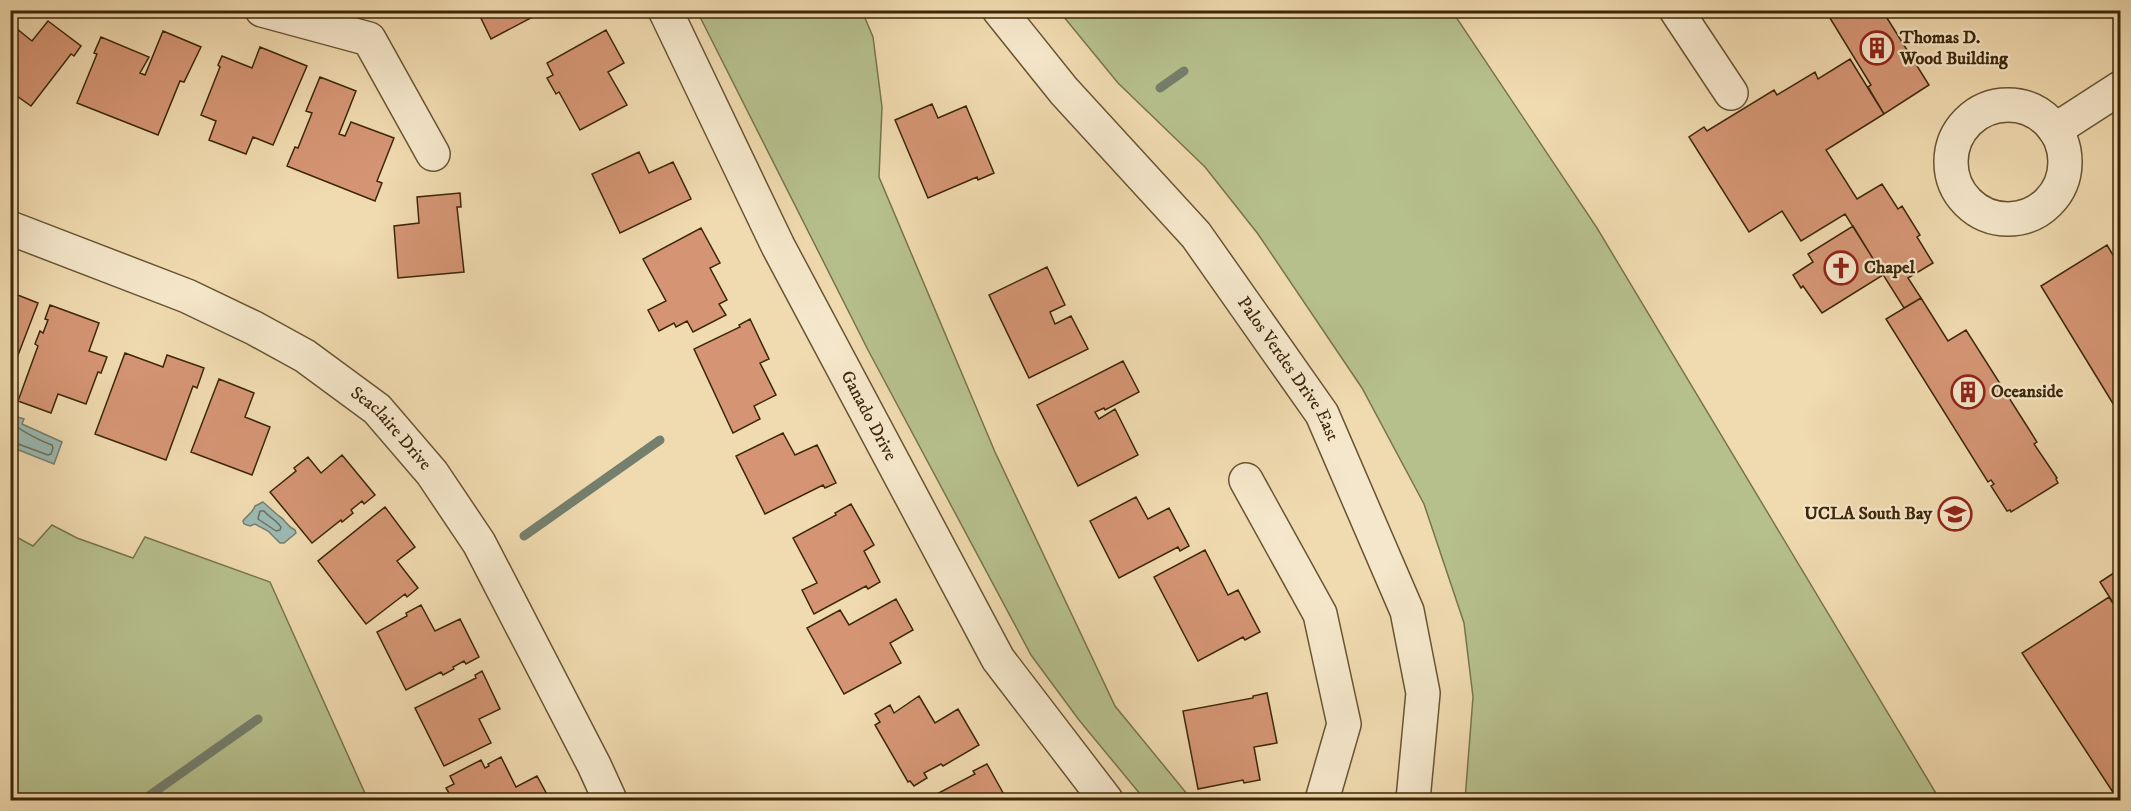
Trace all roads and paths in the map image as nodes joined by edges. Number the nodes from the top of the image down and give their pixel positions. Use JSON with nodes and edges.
{"nodes":[{"id":1,"x":262,"y":10,"type":"edge"},
{"id":2,"x":665,"y":10,"type":"edge"},
{"id":3,"x":999,"y":10,"type":"edge"},
{"id":4,"x":1676,"y":10,"type":"edge"},
{"id":5,"x":2121,"y":88,"type":"edge"},
{"id":6,"x":1731,"y":93,"type":"dead end"},
{"id":7,"x":2055,"y":130,"type":"dead end"},
{"id":8,"x":434,"y":154,"type":"dead end"},
{"id":9,"x":10,"y":228,"type":"edge"},
{"id":10,"x":1246,"y":480,"type":"dead end"},
{"id":11,"x":610,"y":801,"type":"edge"},
{"id":12,"x":1106,"y":801,"type":"edge"},
{"id":13,"x":1322,"y":801,"type":"edge"},
{"id":14,"x":1413,"y":801,"type":"edge"}],
"edges":[{"from":1,"to":8,"type":"street"},
{"from":2,"to":12,"type":"street","name":"Ganado Drive"},
{"from":3,"to":14,"type":"street","name":"Palos Verdes Drive East"},
{"from":4,"to":6,"type":"street"},
{"from":5,"to":7,"type":"street"},
{"from":9,"to":11,"type":"street","name":"Seaclaire Drive"},
{"from":10,"to":13,"type":"street"}]}
